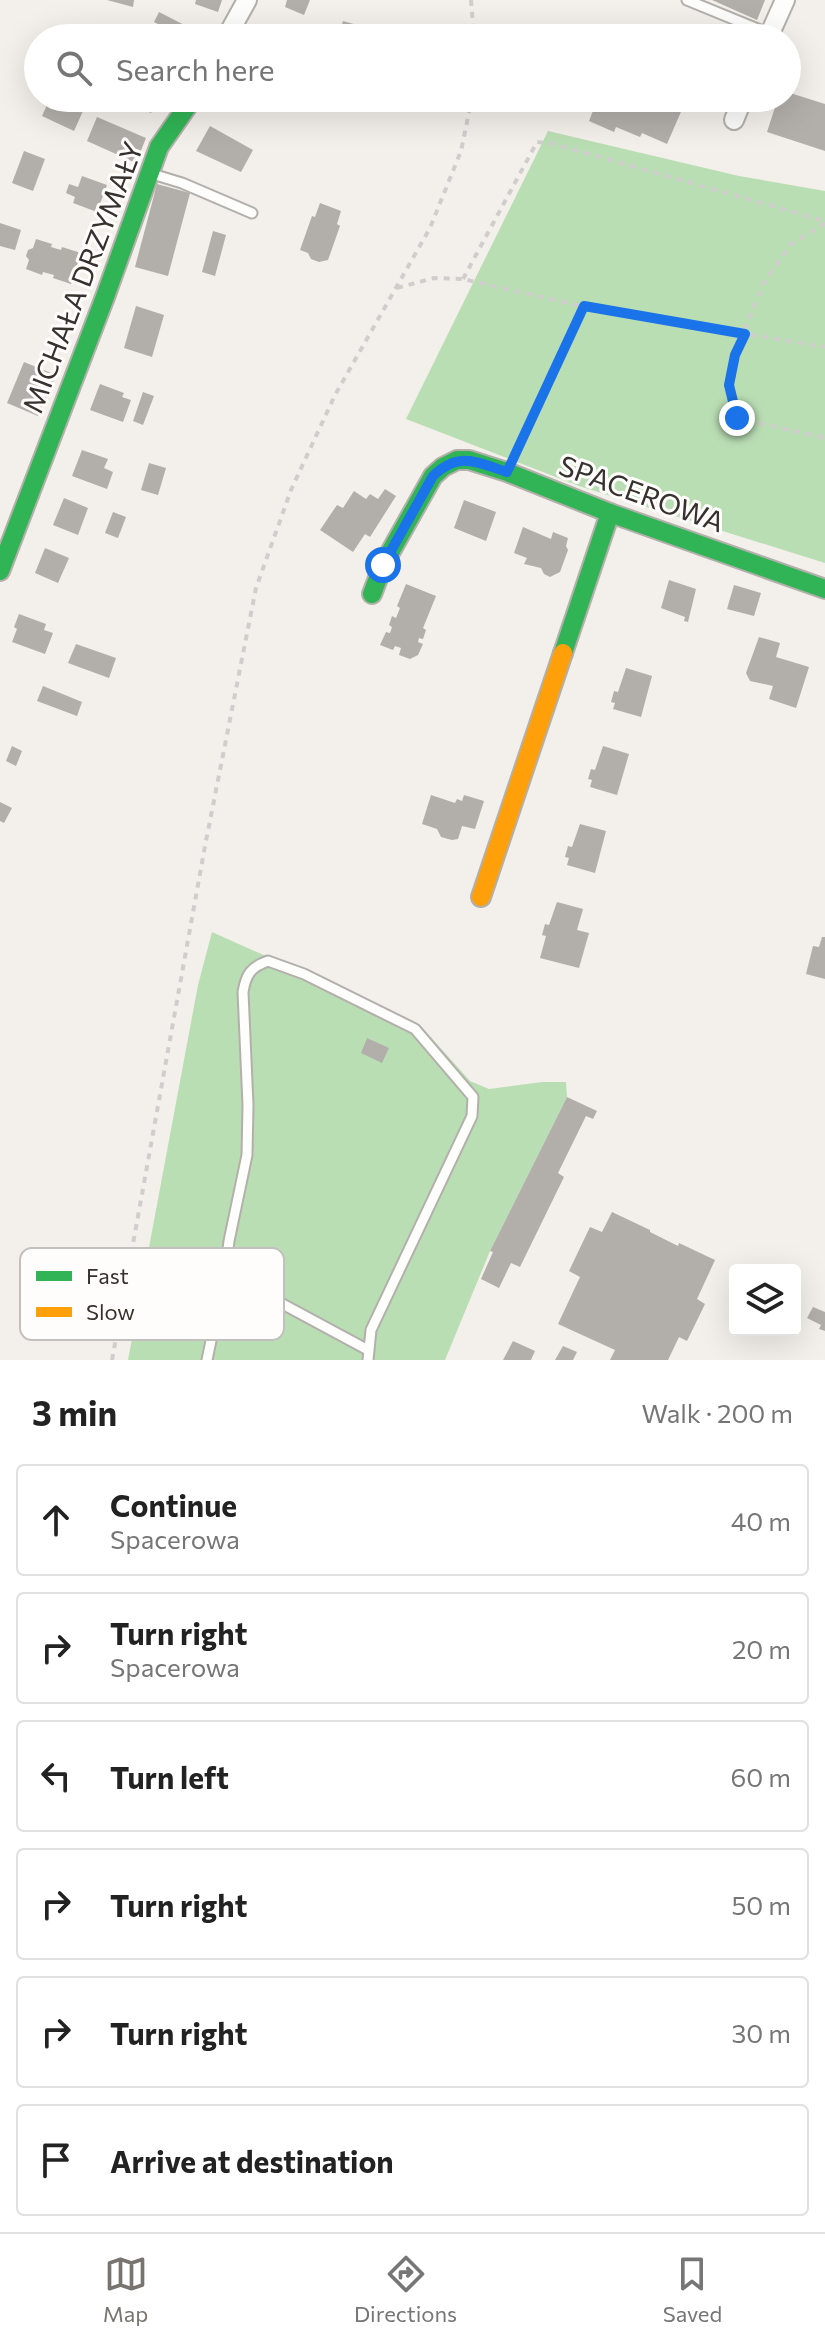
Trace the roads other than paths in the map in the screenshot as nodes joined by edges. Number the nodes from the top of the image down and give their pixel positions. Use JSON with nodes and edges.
{"nodes":[{"id":1,"x":247,"y":0,"type":"edge"},
{"id":2,"x":687,"y":0,"type":"edge"},
{"id":3,"x":785,"y":0,"type":"edge"},
{"id":4,"x":234,"y":24,"type":"edge"},
{"id":5,"x":742,"y":24,"type":"edge"},
{"id":6,"x":774,"y":24,"type":"edge"},
{"id":7,"x":183,"y":112,"type":"edge"},
{"id":8,"x":737,"y":112,"type":"edge"},
{"id":9,"x":734,"y":120,"type":"dead end"},
{"id":10,"x":149,"y":173,"type":"junction"},
{"id":11,"x":252,"y":213,"type":"dead end"},
{"id":12,"x":610,"y":513,"type":"junction"},
{"id":13,"x":0,"y":571,"type":"edge"},
{"id":14,"x":825,"y":589,"type":"edge"},
{"id":15,"x":372,"y":594,"type":"dead end"},
{"id":16,"x":481,"y":897,"type":"dead end"},
{"id":17,"x":228,"y":1248,"type":"edge"},
{"id":18,"x":284,"y":1307,"type":"edge"},
{"id":19,"x":211,"y":1340,"type":"edge"},
{"id":20,"x":368,"y":1355,"type":"edge"},
{"id":21,"x":207,"y":1360,"type":"edge"}],
"edges":[{"from":1,"to":4,"type":"street"},
{"from":2,"to":5,"type":"lane"},
{"from":3,"to":6,"type":"street"},
{"from":7,"to":10,"type":"street","name":"MICHAŁA DRZYMAŁY"},
{"from":8,"to":9,"type":"street"},
{"from":10,"to":11,"type":"lane"},
{"from":10,"to":13,"type":"street","name":"MICHAŁA DRZYMAŁY"},
{"from":12,"to":14,"type":"street","name":"SPACEROWA"},
{"from":12,"to":15,"type":"street","name":"SPACEROWA"},
{"from":12,"to":16,"type":"street"},
{"from":17,"to":20,"type":"lane"},
{"from":18,"to":20,"type":"lane"},
{"from":19,"to":21,"type":"lane"}]}
